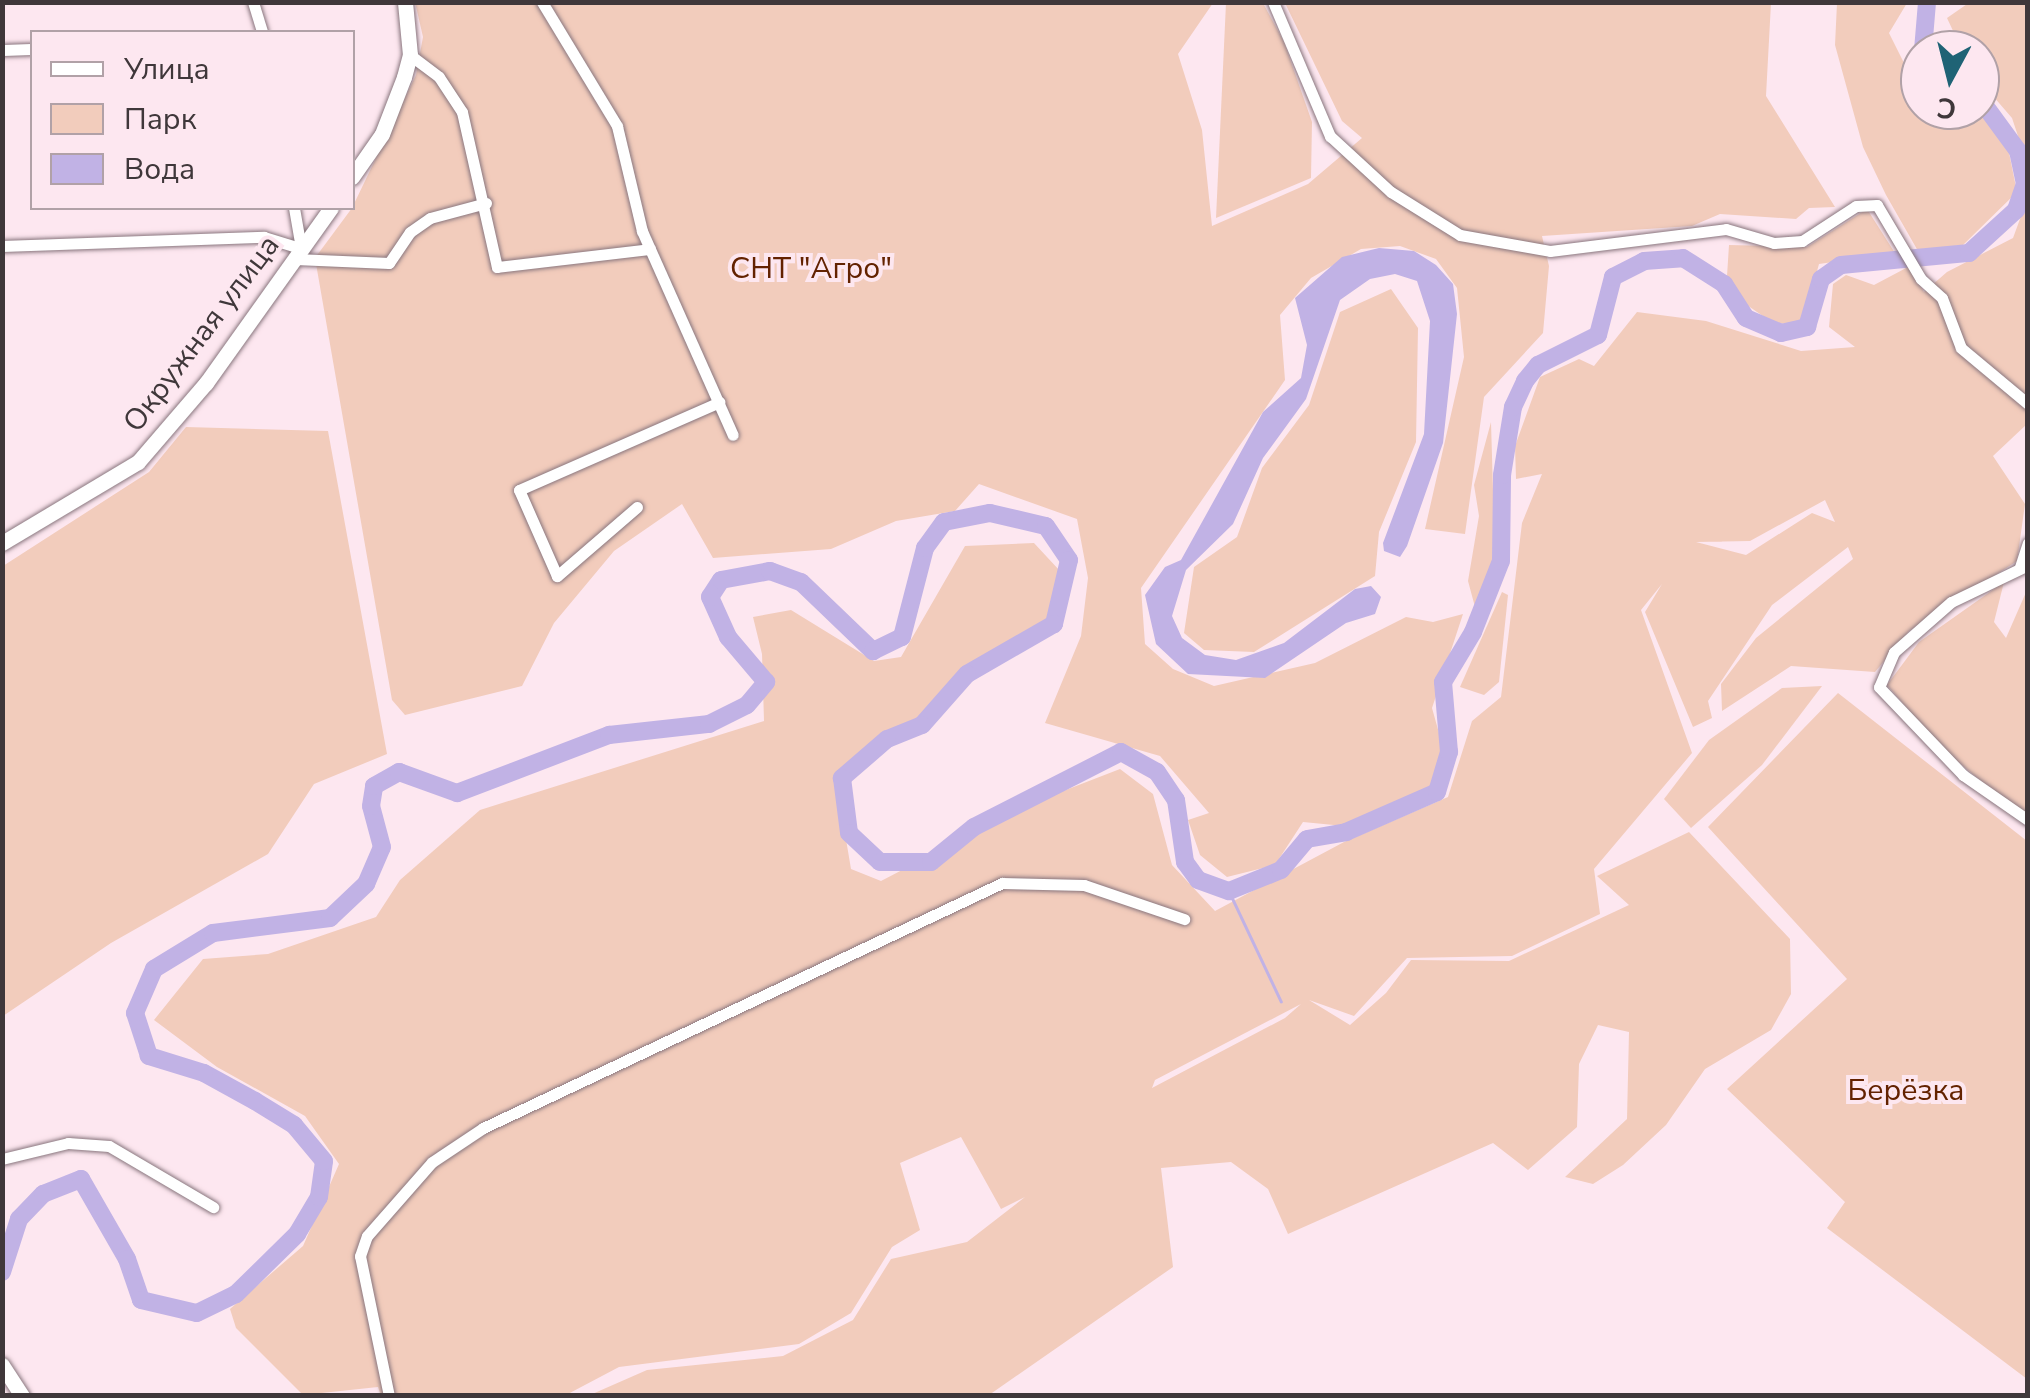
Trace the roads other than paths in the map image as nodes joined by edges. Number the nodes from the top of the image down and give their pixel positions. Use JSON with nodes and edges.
{"nodes":[{"id":1,"x":253,"y":2,"type":"edge"},
{"id":2,"x":405,"y":2,"type":"edge"},
{"id":3,"x":542,"y":2,"type":"edge"},
{"id":4,"x":1273,"y":2,"type":"edge"},
{"id":5,"x":261,"y":30,"type":"edge"},
{"id":6,"x":2,"y":50,"type":"edge"},
{"id":7,"x":30,"y":50,"type":"edge"},
{"id":8,"x":410,"y":55,"type":"junction"},
{"id":9,"x":355,"y":174,"type":"edge"},
{"id":10,"x":486,"y":202,"type":"junction"},
{"id":11,"x":294,"y":210,"type":"edge"},
{"id":12,"x":330,"y":210,"type":"edge"},
{"id":13,"x":2,"y":246,"type":"edge"},
{"id":14,"x":650,"y":249,"type":"junction"},
{"id":15,"x":298,"y":253,"type":"junction"},
{"id":16,"x":719,"y":402,"type":"junction"},
{"id":17,"x":2028,"y":404,"type":"edge"},
{"id":18,"x":734,"y":435,"type":"dead end"},
{"id":19,"x":637,"y":507,"type":"dead end"},
{"id":20,"x":2,"y":543,"type":"edge"},
{"id":21,"x":2028,"y":543,"type":"edge"},
{"id":22,"x":2024,"y":566,"type":"edge"},
{"id":23,"x":2028,"y":820,"type":"edge"},
{"id":24,"x":1184,"y":919,"type":"dead end"},
{"id":25,"x":2,"y":1160,"type":"edge"},
{"id":26,"x":213,"y":1207,"type":"dead end"},
{"id":27,"x":2,"y":1366,"type":"edge"},
{"id":28,"x":22,"y":1396,"type":"edge"},
{"id":29,"x":389,"y":1396,"type":"edge"}],
"edges":[{"from":1,"to":5,"type":"street"},
{"from":2,"to":8,"type":"street"},
{"from":3,"to":14,"type":"street"},
{"from":4,"to":17,"type":"street"},
{"from":6,"to":7,"type":"street"},
{"from":8,"to":9,"type":"street"},
{"from":8,"to":10,"type":"street"},
{"from":10,"to":14,"type":"street"},
{"from":10,"to":15,"type":"street"},
{"from":11,"to":15,"type":"street"},
{"from":12,"to":15,"type":"street","name":"Окружная улица"},
{"from":13,"to":15,"type":"street"},
{"from":14,"to":16,"type":"street"},
{"from":15,"to":20,"type":"street","name":"Окружная улица"},
{"from":16,"to":18,"type":"street"},
{"from":16,"to":19,"type":"street"},
{"from":21,"to":22,"type":"street"},
{"from":22,"to":23,"type":"street"},
{"from":24,"to":29,"type":"street"},
{"from":25,"to":26,"type":"street"},
{"from":27,"to":28,"type":"street"}]}
